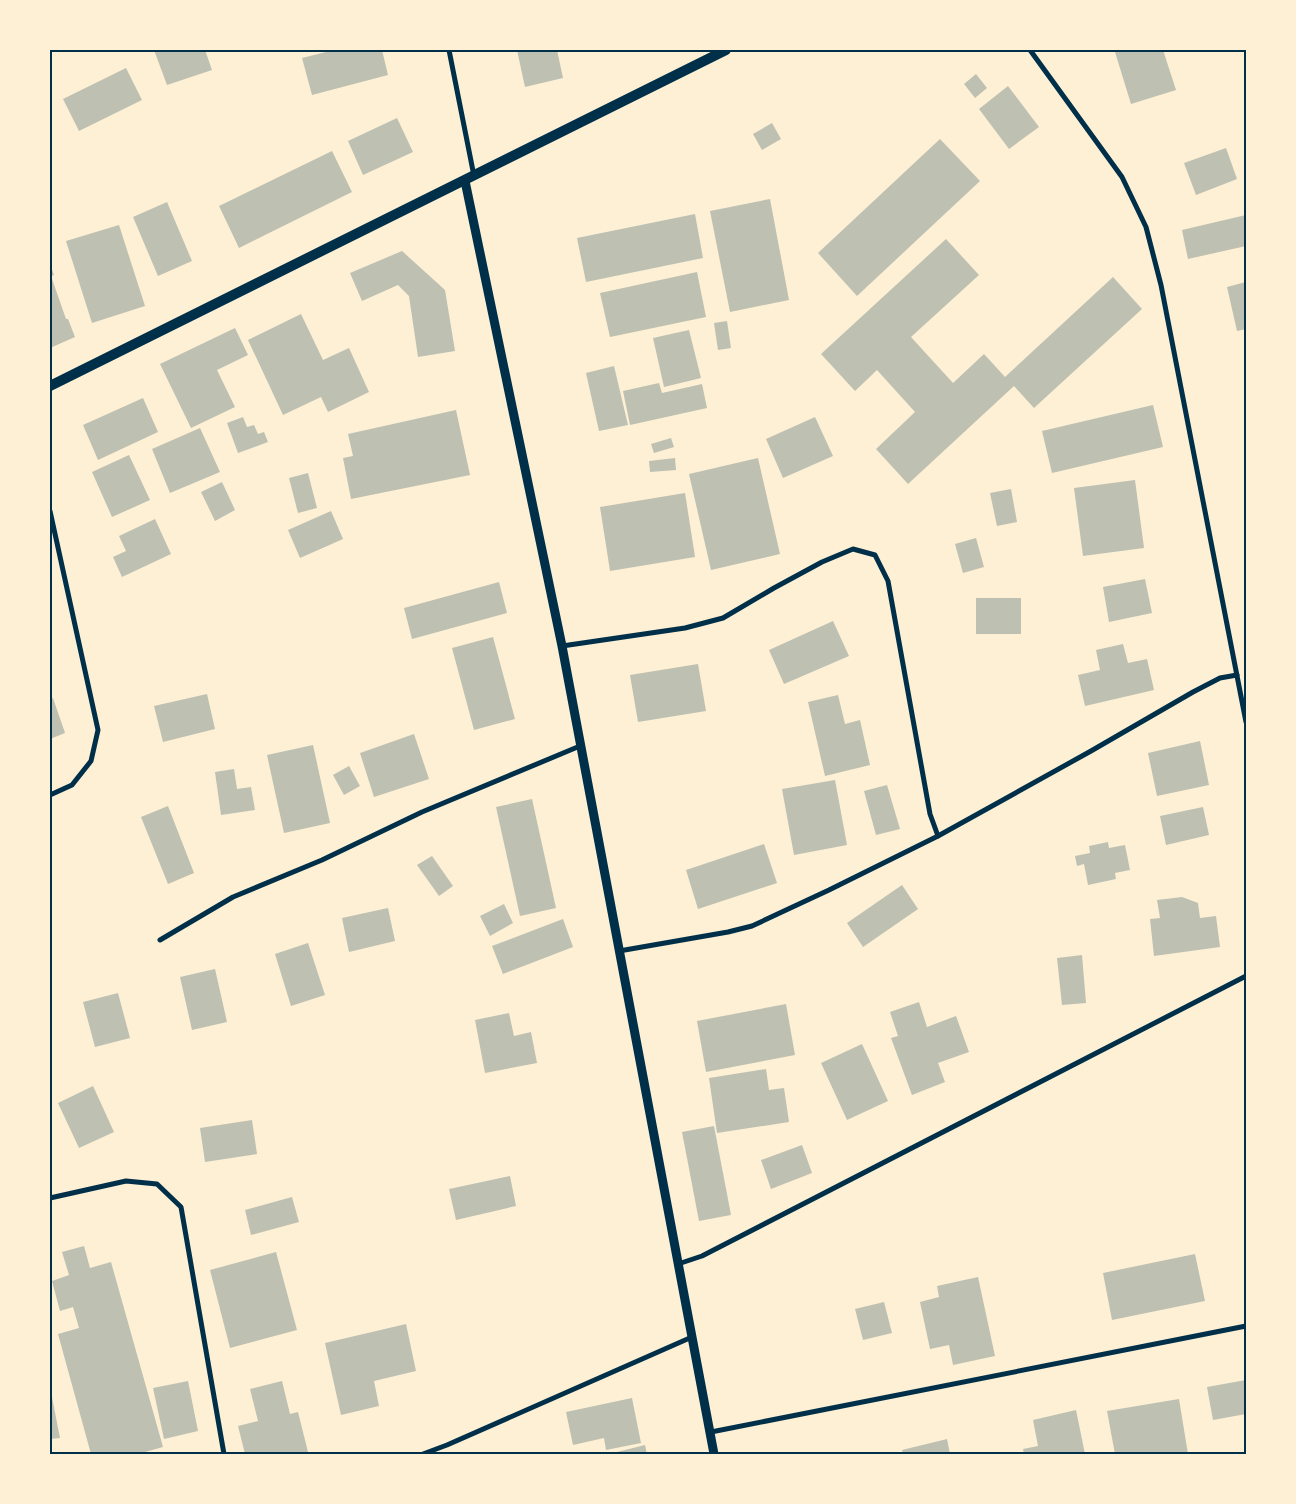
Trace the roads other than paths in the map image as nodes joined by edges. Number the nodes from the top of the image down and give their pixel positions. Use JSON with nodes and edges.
{"nodes":[{"id":1,"x":449,"y":50,"type":"edge"},
{"id":2,"x":726,"y":50,"type":"edge"},
{"id":3,"x":1030,"y":50,"type":"edge"},
{"id":4,"x":469,"y":178,"type":"junction"},
{"id":5,"x":50,"y":386,"type":"edge"},
{"id":6,"x":50,"y":511,"type":"edge"},
{"id":7,"x":562,"y":646,"type":"junction"},
{"id":8,"x":1237,"y":675,"type":"junction"},
{"id":9,"x":1246,"y":722,"type":"edge"},
{"id":10,"x":580,"y":746,"type":"junction"},
{"id":11,"x":50,"y":794,"type":"edge"},
{"id":12,"x":938,"y":836,"type":"junction"},
{"id":13,"x":160,"y":940,"type":"dead end"},
{"id":14,"x":619,"y":951,"type":"junction"},
{"id":15,"x":1246,"y":976,"type":"edge"},
{"id":16,"x":50,"y":1198,"type":"edge"},
{"id":17,"x":678,"y":1264,"type":"junction"},
{"id":18,"x":1246,"y":1326,"type":"edge"},
{"id":19,"x":692,"y":1337,"type":"junction"},
{"id":20,"x":711,"y":1432,"type":"junction"},
{"id":21,"x":224,"y":1454,"type":"edge"},
{"id":22,"x":423,"y":1454,"type":"edge"},
{"id":23,"x":714,"y":1454,"type":"edge"}],
"edges":[{"from":1,"to":4,"type":"street"},
{"from":2,"to":4,"type":"main road"},
{"from":3,"to":8,"type":"street"},
{"from":4,"to":5,"type":"main road"},
{"from":4,"to":7,"type":"street"},
{"from":6,"to":11,"type":"street"},
{"from":7,"to":10,"type":"street"},
{"from":7,"to":12,"type":"street"},
{"from":8,"to":9,"type":"street"},
{"from":8,"to":12,"type":"street"},
{"from":10,"to":13,"type":"street"},
{"from":10,"to":14,"type":"street"},
{"from":12,"to":14,"type":"street"},
{"from":14,"to":17,"type":"street"},
{"from":15,"to":17,"type":"street"},
{"from":16,"to":21,"type":"street"},
{"from":17,"to":19,"type":"street"},
{"from":18,"to":20,"type":"street"},
{"from":19,"to":20,"type":"street"},
{"from":19,"to":22,"type":"street"},
{"from":20,"to":23,"type":"street"}]}
